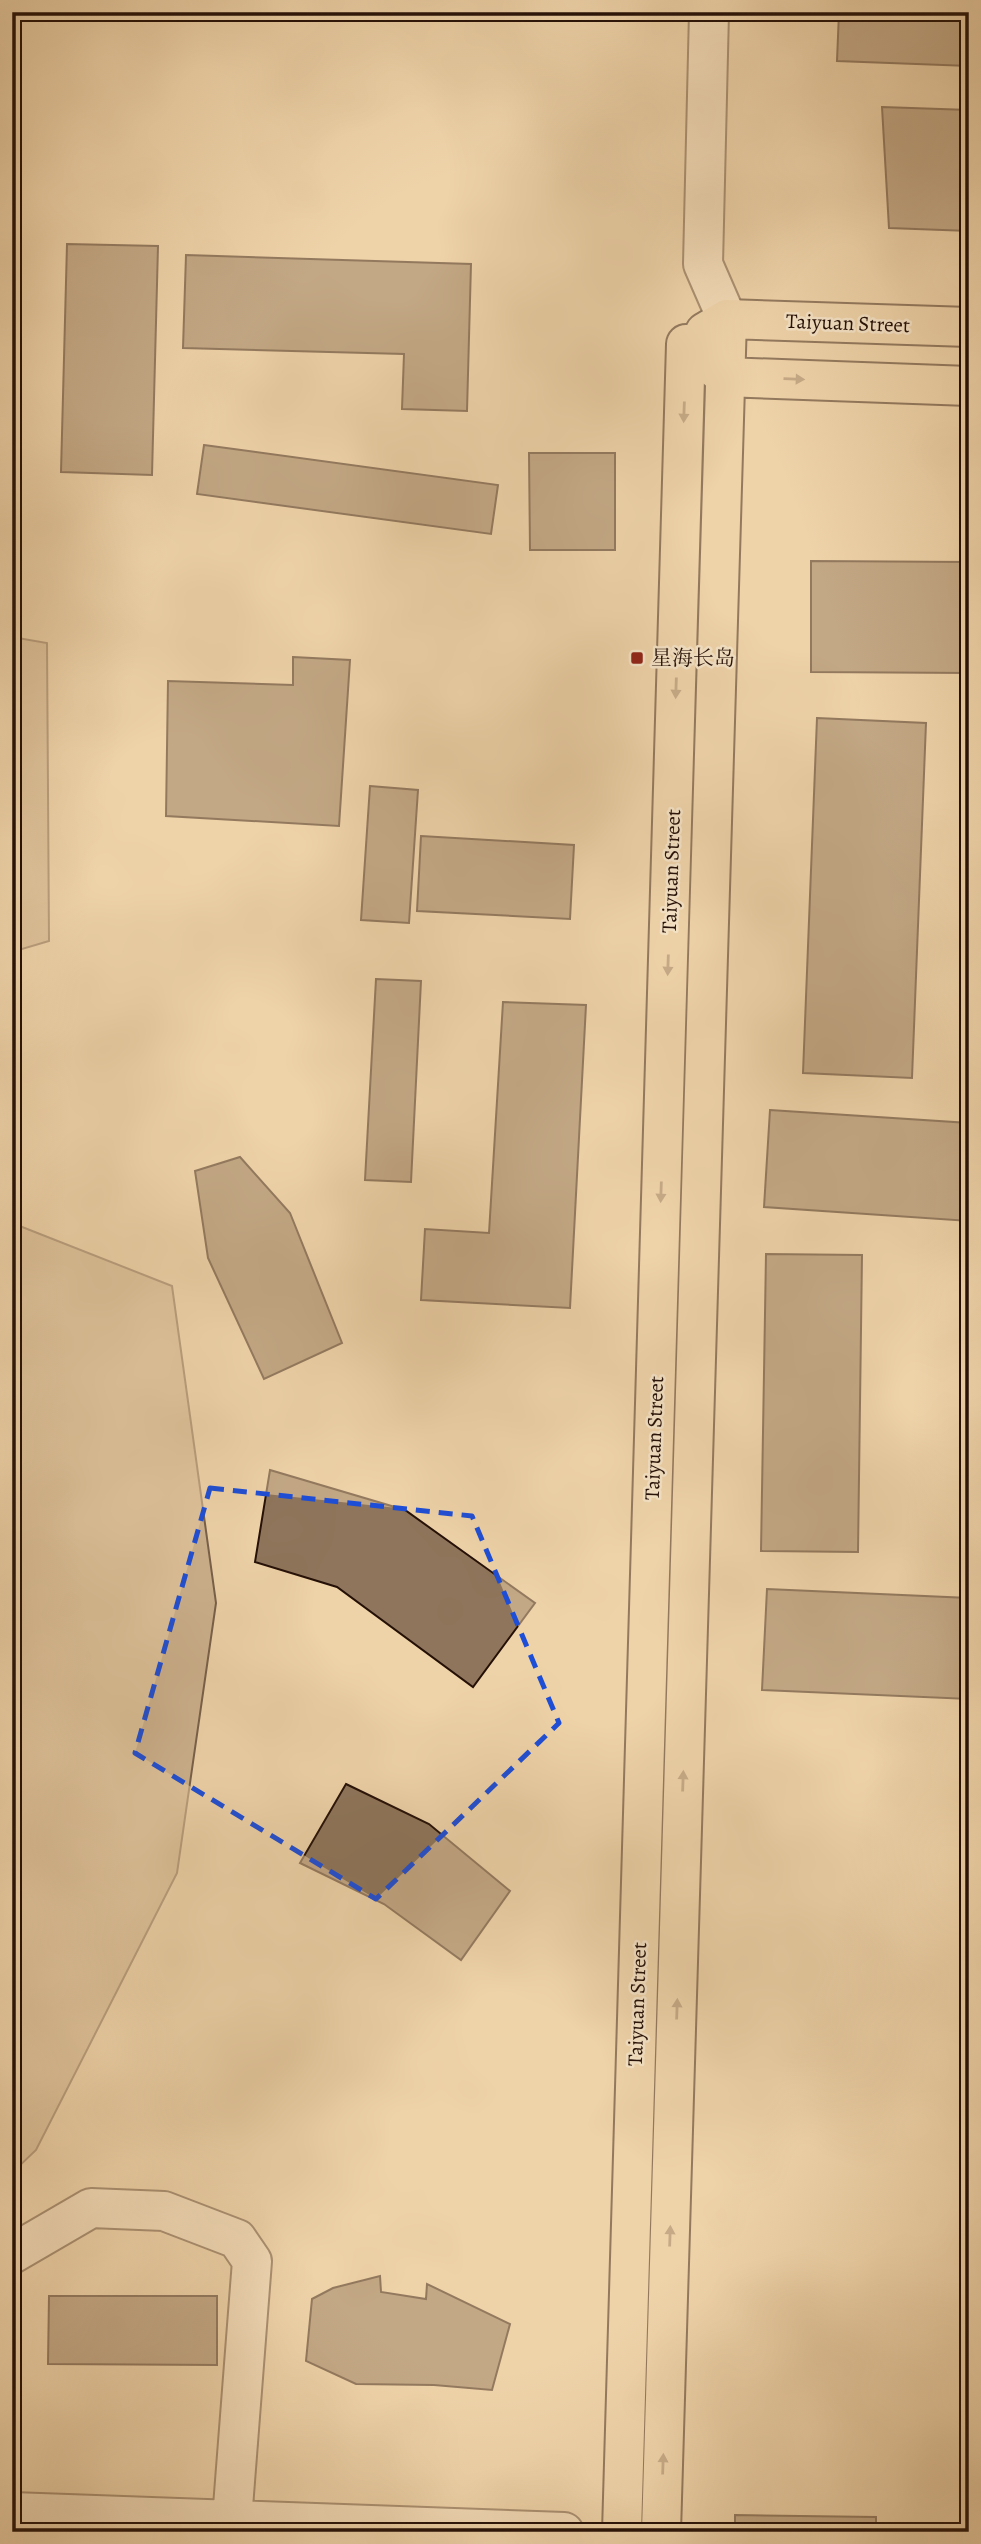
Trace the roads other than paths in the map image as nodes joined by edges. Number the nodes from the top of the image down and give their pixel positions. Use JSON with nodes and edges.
{"nodes":[{"id":1,"x":709,"y":12,"type":"edge"},
{"id":2,"x":727,"y":319,"type":"junction"},
{"id":3,"x":969,"y":327,"type":"edge"},
{"id":4,"x":687,"y":344,"type":"junction"},
{"id":5,"x":725,"y":377,"type":"junction"},
{"id":6,"x":969,"y":386,"type":"edge"},
{"id":7,"x":12,"y":2254,"type":"edge"},
{"id":8,"x":12,"y":2512,"type":"edge"},
{"id":9,"x":232,"y":2520,"type":"junction"},
{"id":10,"x":564,"y":2532,"type":"edge"},
{"id":11,"x":622,"y":2532,"type":"edge"},
{"id":12,"x":661,"y":2532,"type":"edge"}],
"edges":[{"from":1,"to":2,"type":"street"},
{"from":2,"to":3,"type":"main road","name":"Taiyuan Street"},
{"from":2,"to":4,"type":"main road"},
{"from":2,"to":5,"type":"main road","name":"Taiyuan Street"},
{"from":4,"to":5,"type":"main road"},
{"from":4,"to":11,"type":"main road","name":"Taiyuan Street","one_way":true},
{"from":5,"to":6,"type":"main road","one_way":true},
{"from":12,"to":5,"type":"main road","name":"Taiyuan Street","one_way":true},
{"from":7,"to":9,"type":"street"},
{"from":8,"to":9,"type":"street"},
{"from":9,"to":10,"type":"street"}]}
